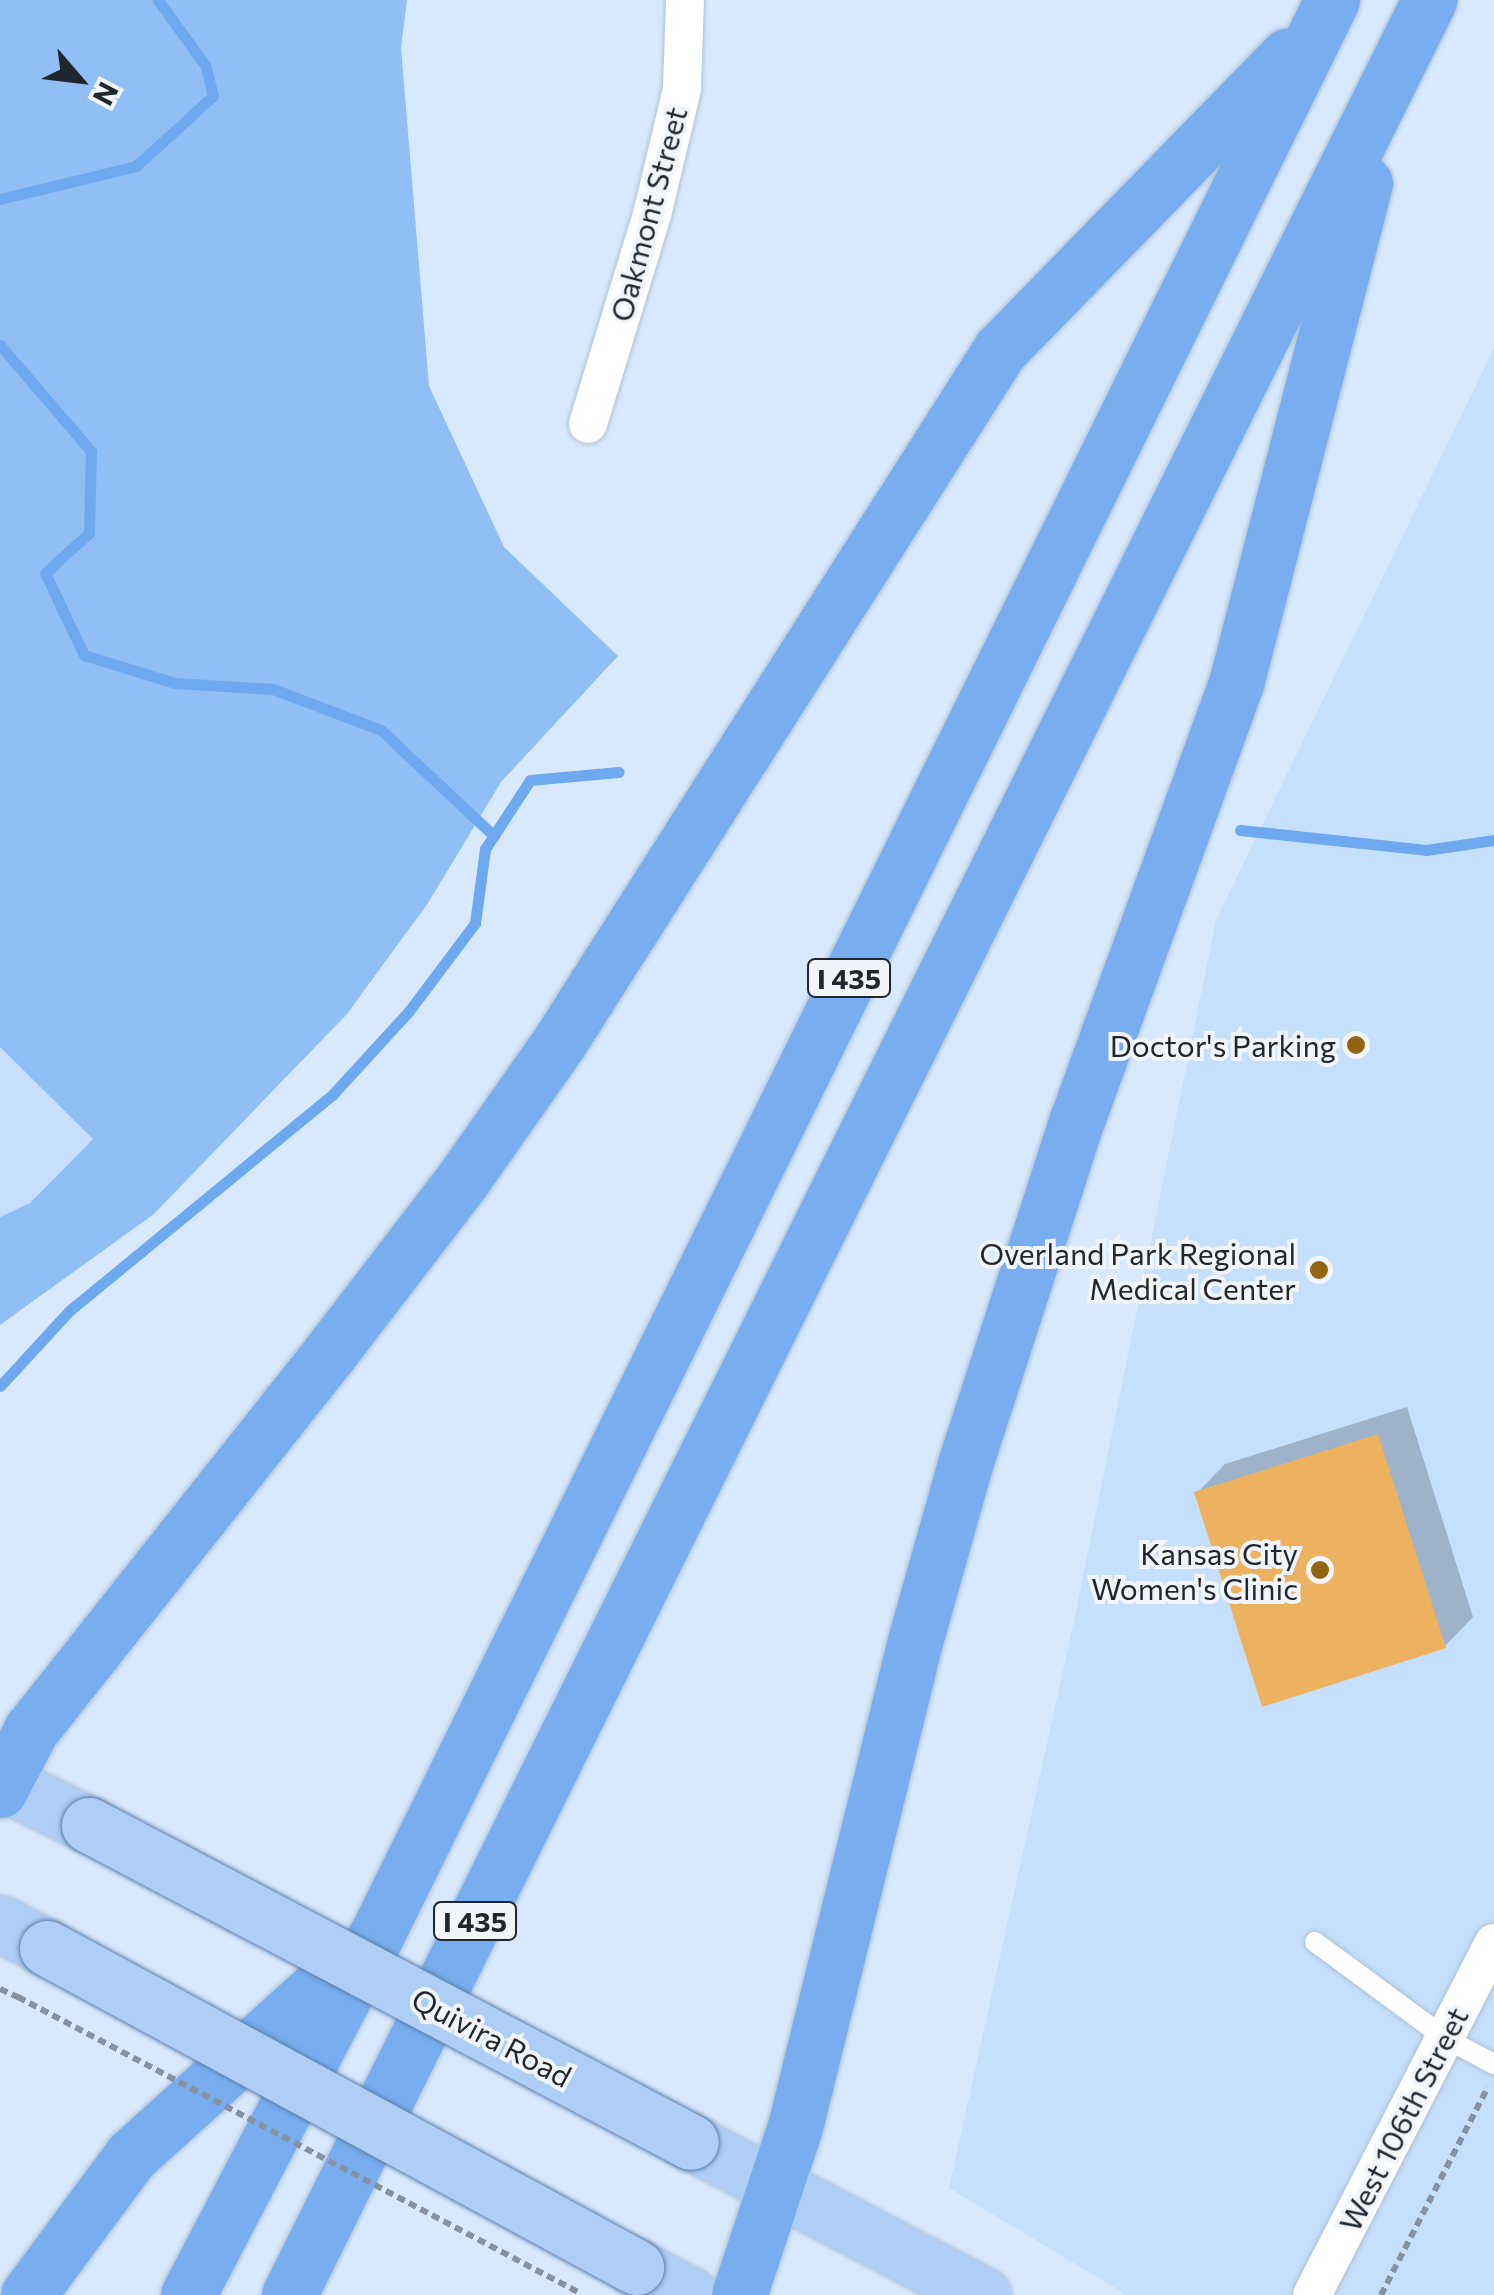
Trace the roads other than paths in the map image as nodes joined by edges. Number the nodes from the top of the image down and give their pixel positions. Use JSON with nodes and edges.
{"nodes":[{"id":1,"x":685,"y":0,"type":"edge"},
{"id":2,"x":1430,"y":0,"type":"edge"},
{"id":3,"x":1326,"y":11,"type":"edge"},
{"id":4,"x":1393,"y":74,"type":"junction"},
{"id":5,"x":588,"y":424,"type":"dead end"},
{"id":6,"x":1,"y":1784,"type":"edge"},
{"id":7,"x":0,"y":1923,"type":"edge"},
{"id":8,"x":377,"y":1934,"type":"junction"},
{"id":9,"x":1314,"y":1942,"type":"dead end"},
{"id":10,"x":1494,"y":1943,"type":"edge"},
{"id":11,"x":1445,"y":2038,"type":"junction"},
{"id":12,"x":1493,"y":2072,"type":"edge"},
{"id":13,"x":776,"y":2186,"type":"junction"},
{"id":14,"x":28,"y":2295,"type":"edge"},
{"id":15,"x":188,"y":2295,"type":"edge"},
{"id":16,"x":289,"y":2295,"type":"edge"},
{"id":17,"x":690,"y":2295,"type":"edge"},
{"id":18,"x":739,"y":2295,"type":"edge"},
{"id":19,"x":983,"y":2295,"type":"edge"},
{"id":20,"x":1312,"y":2295,"type":"edge"}],
"edges":[{"from":1,"to":5,"type":"street","name":"Oakmont Street"},
{"from":2,"to":4,"type":"highway","number":"I 435"},
{"from":3,"to":6,"type":"highway"},
{"from":3,"to":8,"type":"highway","number":"I 435"},
{"from":4,"to":13,"type":"highway"},
{"from":4,"to":16,"type":"highway","number":"I 435"},
{"from":6,"to":13,"type":"main road","name":"Quivira Road","bridge":true},
{"from":7,"to":17,"type":"main road","bridge":true},
{"from":8,"to":14,"type":"highway"},
{"from":8,"to":15,"type":"highway","number":"I 435"},
{"from":9,"to":11,"type":"lane"},
{"from":10,"to":11,"type":"street","name":"West 106th Street"},
{"from":11,"to":12,"type":"lane"},
{"from":11,"to":20,"type":"street","name":"West 106th Street"},
{"from":13,"to":18,"type":"highway"},
{"from":13,"to":19,"type":"main road","name":"Quivira Road"}]}
